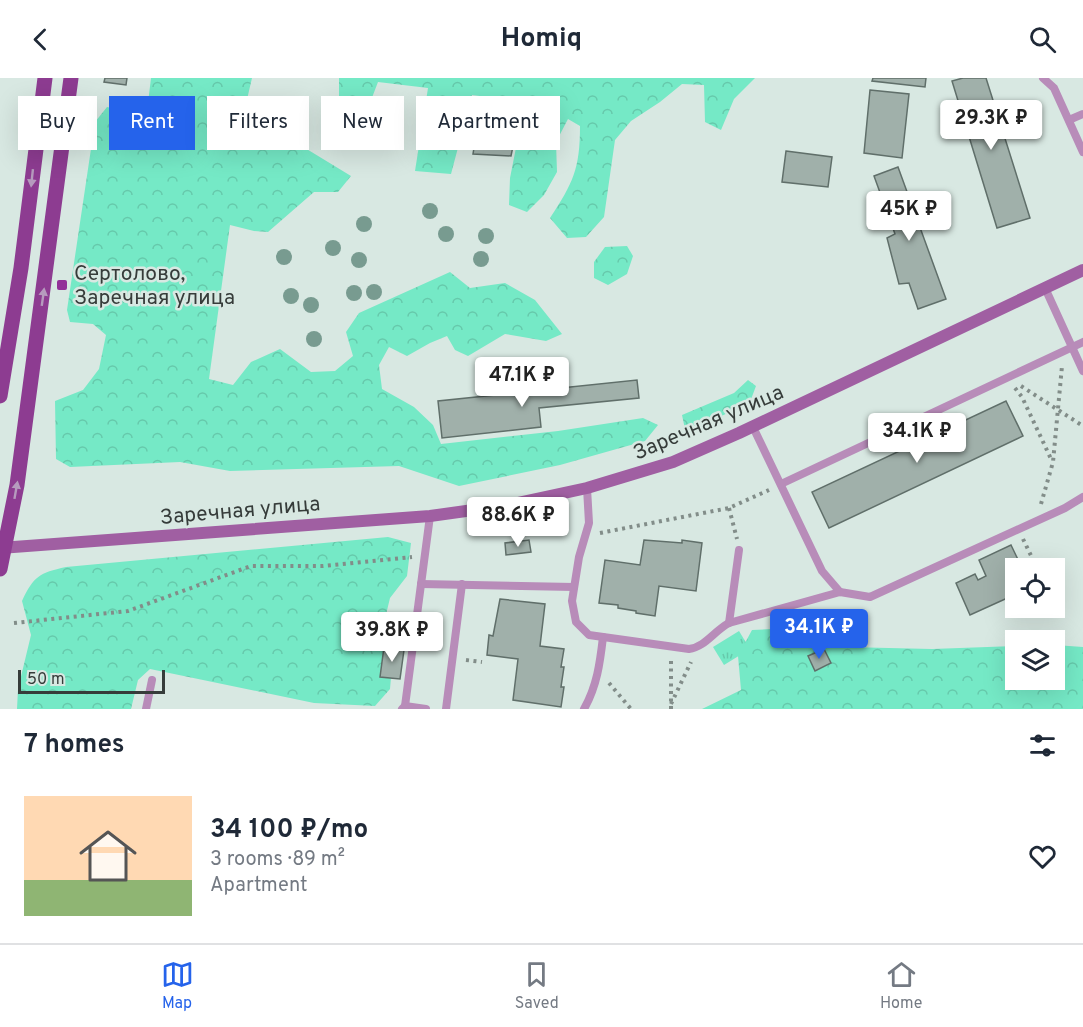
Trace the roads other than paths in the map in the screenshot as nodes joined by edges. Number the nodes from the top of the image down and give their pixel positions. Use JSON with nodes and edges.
{"nodes":[{"id":1,"x":45,"y":78,"type":"edge"},
{"id":2,"x":71,"y":78,"type":"edge"},
{"id":3,"x":1043,"y":78,"type":"edge"},
{"id":4,"x":1052,"y":78,"type":"edge"},
{"id":5,"x":1054,"y":88,"type":"junction"},
{"id":6,"x":1083,"y":114,"type":"edge"},
{"id":7,"x":1069,"y":120,"type":"junction"},
{"id":8,"x":1083,"y":152,"type":"edge"},
{"id":9,"x":1083,"y":270,"type":"edge"},
{"id":10,"x":1045,"y":288,"type":"junction"},
{"id":11,"x":1083,"y":342,"type":"edge"},
{"id":12,"x":1072,"y":347,"type":"junction"},
{"id":13,"x":1083,"y":371,"type":"edge"},
{"id":14,"x":0,"y":396,"type":"edge"},
{"id":15,"x":753,"y":427,"type":"junction"},
{"id":16,"x":781,"y":484,"type":"junction"},
{"id":17,"x":587,"y":488,"type":"junction"},
{"id":18,"x":1083,"y":497,"type":"edge"},
{"id":19,"x":430,"y":516,"type":"junction"},
{"id":20,"x":2,"y":548,"type":"edge"},
{"id":21,"x":740,"y":550,"type":"road end"},
{"id":22,"x":0,"y":569,"type":"edge"},
{"id":23,"x":421,"y":584,"type":"junction"},
{"id":24,"x":462,"y":584,"type":"junction"},
{"id":25,"x":574,"y":587,"type":"junction"},
{"id":26,"x":840,"y":592,"type":"junction"},
{"id":27,"x":729,"y":623,"type":"junction"},
{"id":28,"x":603,"y":637,"type":"junction"},
{"id":29,"x":152,"y":680,"type":"dead end"},
{"id":30,"x":404,"y":708,"type":"edge"},
{"id":31,"x":146,"y":709,"type":"edge"},
{"id":32,"x":426,"y":709,"type":"edge"},
{"id":33,"x":446,"y":709,"type":"edge"},
{"id":34,"x":584,"y":709,"type":"edge"}],
"edges":[{"from":1,"to":14,"type":"main road","one_way":true},
{"from":20,"to":2,"type":"main road","one_way":true},
{"from":3,"to":5,"type":"lane"},
{"from":4,"to":5,"type":"lane"},
{"from":5,"to":7,"type":"lane"},
{"from":6,"to":7,"type":"lane"},
{"from":7,"to":8,"type":"lane"},
{"from":9,"to":10,"type":"main road","name":"Заречная улица"},
{"from":10,"to":12,"type":"lane"},
{"from":10,"to":15,"type":"main road","name":"Заречная улица"},
{"from":11,"to":12,"type":"lane"},
{"from":12,"to":13,"type":"lane"},
{"from":12,"to":16,"type":"lane"},
{"from":15,"to":16,"type":"lane"},
{"from":15,"to":17,"type":"main road","name":"Заречная улица"},
{"from":16,"to":26,"type":"lane"},
{"from":17,"to":19,"type":"main road","name":"Заречная улица"},
{"from":17,"to":25,"type":"lane"},
{"from":18,"to":26,"type":"lane"},
{"from":19,"to":20,"type":"main road","name":"Заречная улица"},
{"from":19,"to":23,"type":"lane"},
{"from":20,"to":22,"type":"main road"},
{"from":21,"to":27,"type":"lane"},
{"from":23,"to":24,"type":"lane"},
{"from":23,"to":30,"type":"lane"},
{"from":24,"to":25,"type":"lane"},
{"from":24,"to":33,"type":"lane"},
{"from":25,"to":28,"type":"lane"},
{"from":26,"to":27,"type":"lane"},
{"from":27,"to":28,"type":"lane"},
{"from":28,"to":34,"type":"lane"},
{"from":29,"to":31,"type":"lane"},
{"from":30,"to":32,"type":"lane"}]}
